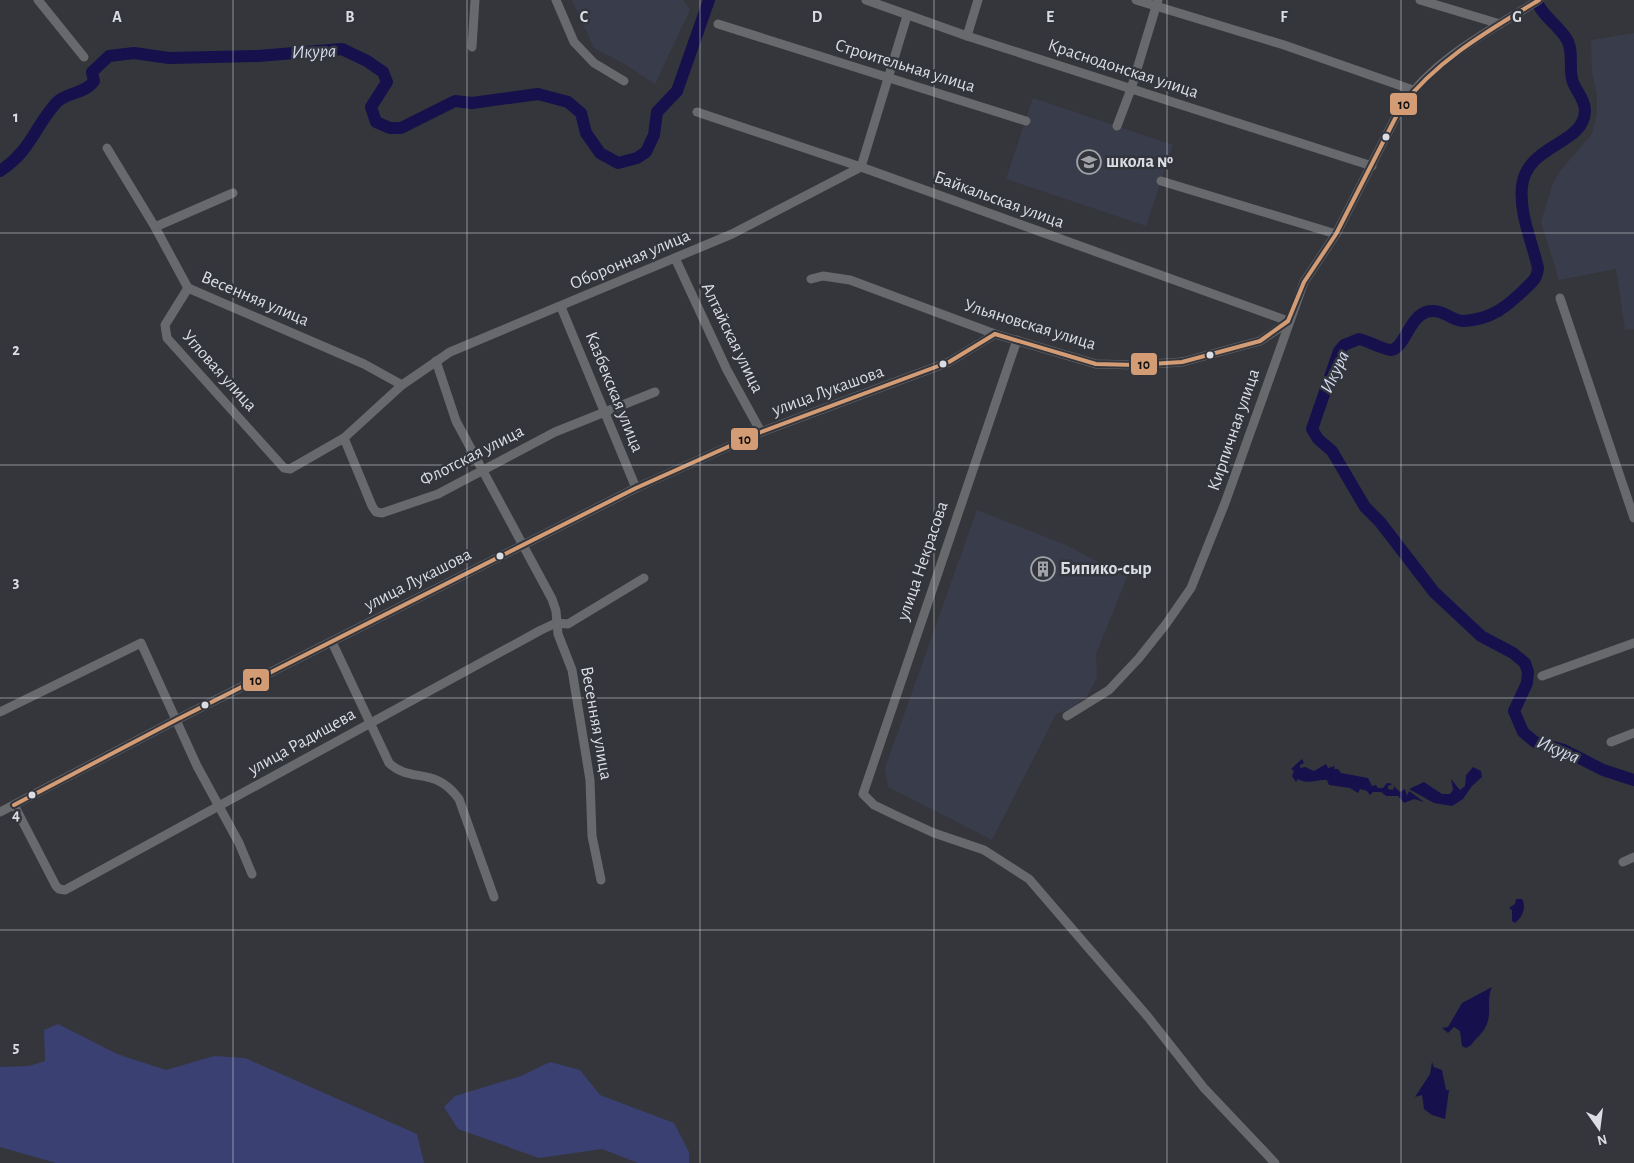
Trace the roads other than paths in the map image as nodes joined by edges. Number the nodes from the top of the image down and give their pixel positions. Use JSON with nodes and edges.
{"nodes":[{"id":1,"x":38,"y":0,"type":"edge"},
{"id":2,"x":475,"y":0,"type":"edge"},
{"id":3,"x":556,"y":0,"type":"edge"},
{"id":4,"x":866,"y":0,"type":"edge"},
{"id":5,"x":978,"y":0,"type":"edge"},
{"id":6,"x":1136,"y":0,"type":"edge"},
{"id":7,"x":1420,"y":0,"type":"edge"},
{"id":8,"x":1539,"y":0,"type":"edge"},
{"id":9,"x":1157,"y":3,"type":"edge"},
{"id":10,"x":907,"y":16,"type":"junction"},
{"id":11,"x":718,"y":24,"type":"dead end"},
{"id":12,"x":1500,"y":24,"type":"junction"},
{"id":13,"x":967,"y":36,"type":"junction"},
{"id":14,"x":472,"y":47,"type":"dead end"},
{"id":15,"x":84,"y":57,"type":"dead end"},
{"id":16,"x":888,"y":78,"type":"junction"},
{"id":17,"x":624,"y":80,"type":"dead end"},
{"id":18,"x":1131,"y":89,"type":"junction"},
{"id":19,"x":1413,"y":90,"type":"junction"},
{"id":20,"x":698,"y":112,"type":"dead end"},
{"id":21,"x":1026,"y":121,"type":"dead end"},
{"id":22,"x":1117,"y":126,"type":"dead end"},
{"id":23,"x":107,"y":148,"type":"dead end"},
{"id":24,"x":1372,"y":166,"type":"junction"},
{"id":25,"x":861,"y":167,"type":"junction"},
{"id":26,"x":1161,"y":182,"type":"dead end"},
{"id":27,"x":233,"y":193,"type":"dead end"},
{"id":28,"x":155,"y":227,"type":"junction"},
{"id":29,"x":1336,"y":234,"type":"junction"},
{"id":30,"x":675,"y":258,"type":"junction"},
{"id":31,"x":811,"y":279,"type":"dead end"},
{"id":32,"x":188,"y":288,"type":"junction"},
{"id":33,"x":1560,"y":298,"type":"dead end"},
{"id":34,"x":560,"y":308,"type":"junction"},
{"id":35,"x":1288,"y":322,"type":"junction"},
{"id":36,"x":994,"y":334,"type":"junction"},
{"id":37,"x":1017,"y":340,"type":"junction"},
{"id":38,"x":436,"y":361,"type":"junction"},
{"id":39,"x":402,"y":385,"type":"junction"},
{"id":40,"x":655,"y":392,"type":"dead end"},
{"id":41,"x":605,"y":414,"type":"junction"},
{"id":42,"x":761,"y":432,"type":"junction"},
{"id":43,"x":344,"y":438,"type":"junction"},
{"id":44,"x":284,"y":468,"type":"joint"},
{"id":45,"x":481,"y":470,"type":"junction"},
{"id":46,"x":636,"y":488,"type":"junction"},
{"id":47,"x":1634,"y":518,"type":"edge"},
{"id":48,"x":523,"y":545,"type":"junction"},
{"id":49,"x":644,"y":578,"type":"dead end"},
{"id":50,"x":556,"y":623,"type":"junction"},
{"id":51,"x":332,"y":642,"type":"junction"},
{"id":52,"x":1634,"y":643,"type":"edge"},
{"id":53,"x":1542,"y":676,"type":"dead end"},
{"id":54,"x":0,"y":712,"type":"edge"},
{"id":55,"x":1067,"y":716,"type":"dead end"},
{"id":56,"x":176,"y":720,"type":"junction"},
{"id":57,"x":369,"y":724,"type":"junction"},
{"id":58,"x":1634,"y":733,"type":"edge"},
{"id":59,"x":1611,"y":742,"type":"dead end"},
{"id":60,"x":14,"y":805,"type":"junction"},
{"id":61,"x":218,"y":807,"type":"junction"},
{"id":62,"x":0,"y":812,"type":"edge"},
{"id":63,"x":1634,"y":857,"type":"edge"},
{"id":64,"x":1623,"y":862,"type":"dead end"},
{"id":65,"x":252,"y":874,"type":"dead end"},
{"id":66,"x":600,"y":880,"type":"dead end"},
{"id":67,"x":494,"y":897,"type":"dead end"},
{"id":68,"x":1275,"y":1163,"type":"edge"}],
"edges":[{"from":1,"to":15,"type":"street"},
{"from":2,"to":14,"type":"street"},
{"from":3,"to":17,"type":"street"},
{"from":4,"to":10,"type":"street","name":"Краснодонская улица"},
{"from":5,"to":13,"type":"street"},
{"from":6,"to":9,"type":"street"},
{"from":7,"to":12,"type":"street"},
{"from":8,"to":12,"type":"street","name":"Кирпичная улица"},
{"from":9,"to":18,"type":"street"},
{"from":9,"to":19,"type":"street"},
{"from":10,"to":13,"type":"street","name":"Краснодонская улица"},
{"from":10,"to":16,"type":"street"},
{"from":11,"to":16,"type":"street","name":"Строительная улица"},
{"from":12,"to":19,"type":"street","name":"Кирпичная улица"},
{"from":13,"to":18,"type":"street","name":"Краснодонская улица"},
{"from":16,"to":21,"type":"street","name":"Строительная улица"},
{"from":16,"to":25,"type":"street"},
{"from":18,"to":22,"type":"street"},
{"from":18,"to":24,"type":"street","name":"Краснодонская улица"},
{"from":19,"to":24,"type":"street","name":"Кирпичная улица"},
{"from":20,"to":25,"type":"street","name":"Байкальская улица"},
{"from":23,"to":28,"type":"street","name":"Весенняя улица"},
{"from":24,"to":29,"type":"street","name":"Кирпичная улица"},
{"from":25,"to":30,"type":"street","name":"Оборонная улица"},
{"from":25,"to":35,"type":"street","name":"Байкальская улица"},
{"from":26,"to":29,"type":"street"},
{"from":27,"to":28,"type":"street"},
{"from":28,"to":32,"type":"street","name":"Весенняя улица"},
{"from":29,"to":35,"type":"street","name":"Кирпичная улица"},
{"from":30,"to":34,"type":"street","name":"Оборонная улица"},
{"from":30,"to":42,"type":"street","name":"Алтайская улица"},
{"from":31,"to":36,"type":"street","name":"Ульяновская улица"},
{"from":32,"to":39,"type":"street","name":"Весенняя улица"},
{"from":32,"to":44,"type":"street","name":"Угловая улица"},
{"from":33,"to":47,"type":"street"},
{"from":34,"to":38,"type":"street","name":"Оборонная улица"},
{"from":34,"to":41,"type":"street","name":"Казбекская улица"},
{"from":35,"to":37,"type":"street","name":"Ульяновская улица"},
{"from":35,"to":55,"type":"street","name":"Кирпичная улица"},
{"from":36,"to":37,"type":"street","name":"Ульяновская улица"},
{"from":36,"to":42,"type":"street","name":"улица Лукашова"},
{"from":37,"to":68,"type":"street","name":"улица Некрасова"},
{"from":38,"to":39,"type":"street","name":"Оборонная улица"},
{"from":38,"to":45,"type":"street","name":"Весенняя улица"},
{"from":39,"to":43,"type":"street","name":"Оборонная улица"},
{"from":40,"to":41,"type":"street","name":"Флотская улица"},
{"from":41,"to":45,"type":"street","name":"Флотская улица"},
{"from":41,"to":46,"type":"street","name":"Казбекская улица"},
{"from":42,"to":46,"type":"street","name":"улица Лукашова"},
{"from":43,"to":44,"type":"street","name":"Оборонная улица"},
{"from":43,"to":45,"type":"street","name":"Флотская улица"},
{"from":45,"to":48,"type":"street","name":"Весенняя улица"},
{"from":46,"to":48,"type":"street","name":"улица Лукашова"},
{"from":48,"to":50,"type":"street","name":"Весенняя улица"},
{"from":48,"to":51,"type":"street","name":"улица Лукашова"},
{"from":49,"to":50,"type":"street","name":"улица Радищева"},
{"from":50,"to":57,"type":"street","name":"улица Радищева"},
{"from":50,"to":66,"type":"street","name":"Весенняя улица"},
{"from":51,"to":56,"type":"street","name":"улица Лукашова"},
{"from":51,"to":57,"type":"street"},
{"from":52,"to":53,"type":"street"},
{"from":54,"to":56,"type":"street"},
{"from":56,"to":60,"type":"street","name":"улица Лукашова"},
{"from":56,"to":61,"type":"street"},
{"from":57,"to":61,"type":"street","name":"улица Радищева"},
{"from":57,"to":67,"type":"street"},
{"from":58,"to":59,"type":"street"},
{"from":60,"to":61,"type":"street","name":"улица Радищева"},
{"from":60,"to":62,"type":"street","name":"улица Лукашова"},
{"from":61,"to":65,"type":"street"},
{"from":63,"to":64,"type":"street"}]}
